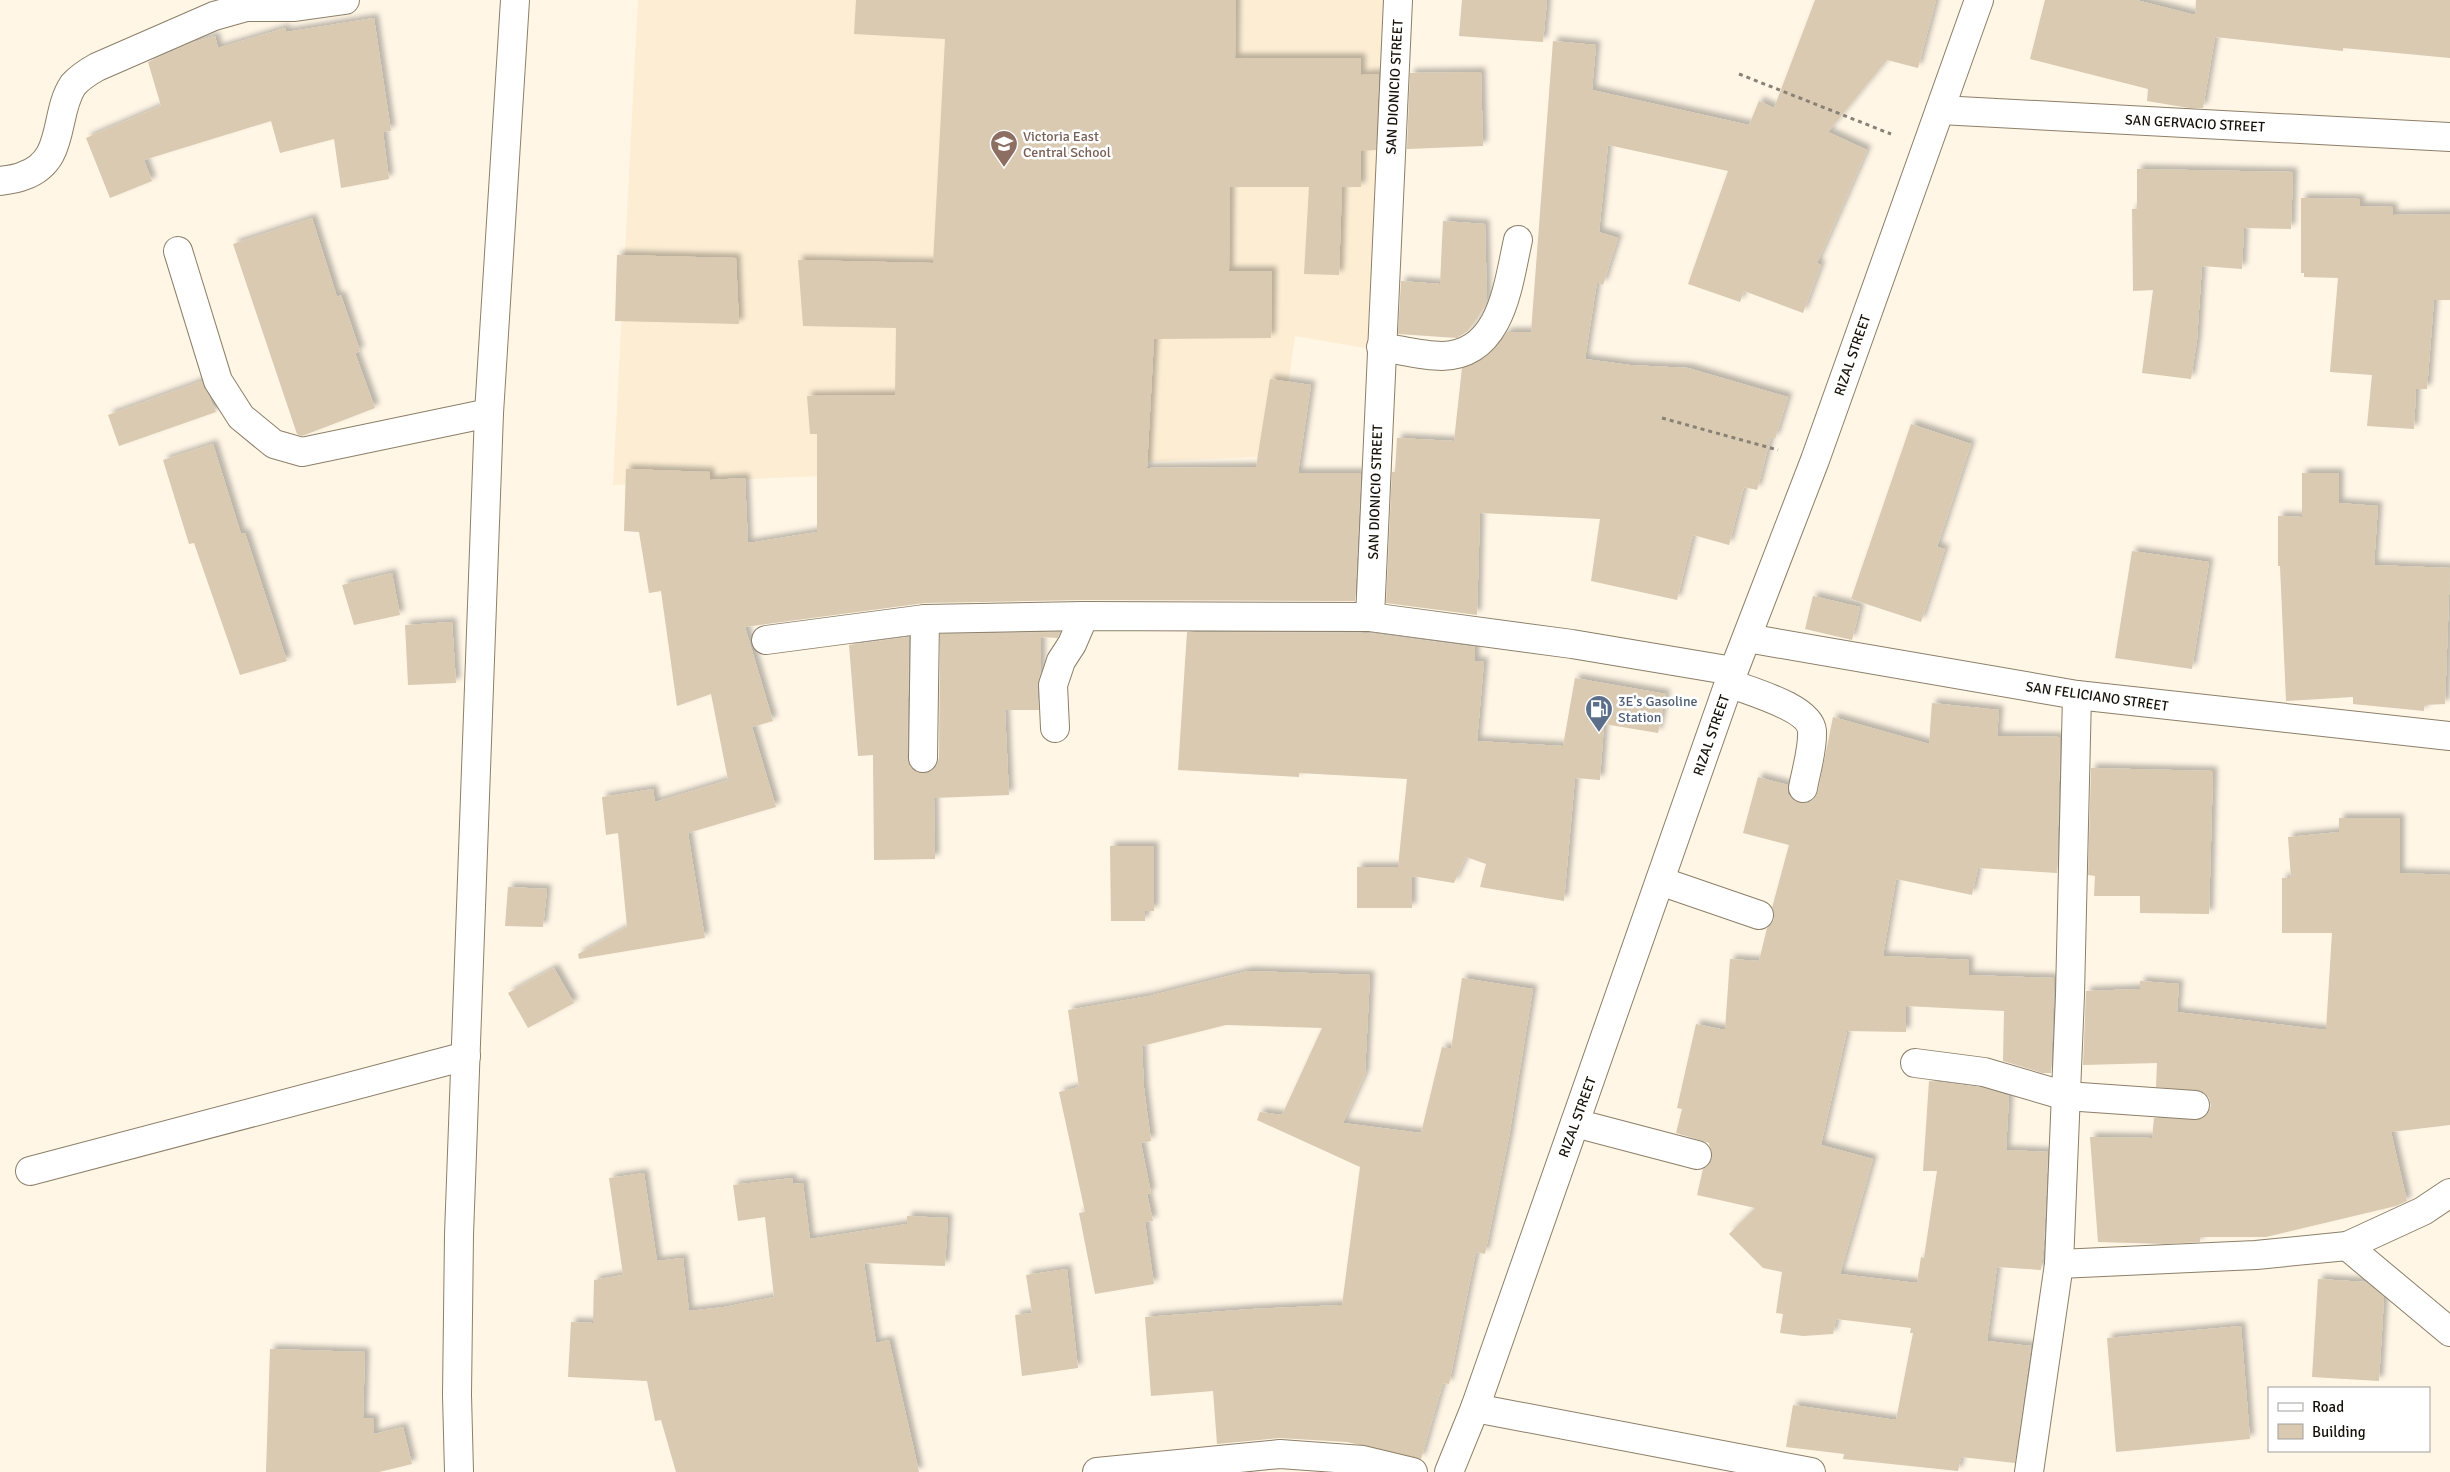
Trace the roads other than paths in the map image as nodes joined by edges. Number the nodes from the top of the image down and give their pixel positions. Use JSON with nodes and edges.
{"nodes":[{"id":1,"x":346,"y":0,"type":"edge"},
{"id":2,"x":515,"y":0,"type":"edge"},
{"id":3,"x":1398,"y":0,"type":"edge"},
{"id":4,"x":1978,"y":0,"type":"edge"},
{"id":5,"x":1940,"y":110,"type":"junction"},
{"id":6,"x":2450,"y":136,"type":"edge"},
{"id":7,"x":0,"y":181,"type":"edge"},
{"id":8,"x":1518,"y":240,"type":"dead end"},
{"id":9,"x":178,"y":252,"type":"dead end"},
{"id":10,"x":1381,"y":347,"type":"junction"},
{"id":11,"x":489,"y":413,"type":"junction"},
{"id":12,"x":1084,"y":616,"type":"junction"},
{"id":13,"x":1370,"y":617,"type":"junction"},
{"id":14,"x":925,"y":619,"type":"junction"},
{"id":15,"x":1747,"y":638,"type":"junction"},
{"id":16,"x":766,"y":640,"type":"dead end"},
{"id":17,"x":1731,"y":677,"type":"junction"},
{"id":18,"x":2077,"y":695,"type":"junction"},
{"id":19,"x":1055,"y":728,"type":"dead end"},
{"id":20,"x":2450,"y":736,"type":"edge"},
{"id":21,"x":924,"y":758,"type":"dead end"},
{"id":22,"x":1803,"y":788,"type":"dead end"},
{"id":23,"x":1660,"y":881,"type":"junction"},
{"id":24,"x":1759,"y":914,"type":"dead end"},
{"id":25,"x":466,"y":1056,"type":"junction"},
{"id":26,"x":1915,"y":1064,"type":"dead end"},
{"id":27,"x":2066,"y":1096,"type":"junction"},
{"id":28,"x":2195,"y":1105,"type":"dead end"},
{"id":29,"x":1575,"y":1123,"type":"junction"},
{"id":30,"x":1697,"y":1155,"type":"dead end"},
{"id":31,"x":30,"y":1171,"type":"dead end"},
{"id":32,"x":2450,"y":1193,"type":"edge"},
{"id":33,"x":2347,"y":1246,"type":"junction"},
{"id":34,"x":2059,"y":1264,"type":"junction"},
{"id":35,"x":2450,"y":1332,"type":"edge"},
{"id":36,"x":1475,"y":1408,"type":"junction"},
{"id":37,"x":459,"y":1472,"type":"edge"},
{"id":38,"x":1097,"y":1472,"type":"edge"},
{"id":39,"x":1413,"y":1472,"type":"edge"},
{"id":40,"x":1449,"y":1472,"type":"edge"},
{"id":41,"x":1811,"y":1472,"type":"edge"},
{"id":42,"x":2029,"y":1472,"type":"edge"}],
"edges":[{"from":1,"to":7,"type":"street"},
{"from":2,"to":11,"type":"street"},
{"from":3,"to":10,"type":"street","name":"SAN DIONICIO STREET"},
{"from":4,"to":5,"type":"street","name":"RIZAL STREET"},
{"from":5,"to":6,"type":"street","name":"SAN GERVACIO STREET"},
{"from":5,"to":15,"type":"street","name":"RIZAL STREET"},
{"from":8,"to":10,"type":"street"},
{"from":9,"to":11,"type":"street"},
{"from":10,"to":13,"type":"street","name":"SAN DIONICIO STREET"},
{"from":11,"to":25,"type":"street"},
{"from":12,"to":13,"type":"street"},
{"from":12,"to":14,"type":"street"},
{"from":12,"to":19,"type":"street"},
{"from":13,"to":17,"type":"street"},
{"from":14,"to":16,"type":"street"},
{"from":14,"to":21,"type":"street"},
{"from":15,"to":17,"type":"street","name":"RIZAL STREET"},
{"from":15,"to":18,"type":"street","name":"SAN FELICIANO STREET"},
{"from":17,"to":22,"type":"street"},
{"from":17,"to":23,"type":"street","name":"RIZAL STREET"},
{"from":18,"to":20,"type":"street","name":"SAN FELICIANO STREET"},
{"from":18,"to":27,"type":"street"},
{"from":23,"to":24,"type":"street"},
{"from":23,"to":29,"type":"street","name":"RIZAL STREET"},
{"from":25,"to":31,"type":"street"},
{"from":25,"to":37,"type":"street"},
{"from":26,"to":27,"type":"street"},
{"from":27,"to":28,"type":"street"},
{"from":27,"to":34,"type":"street"},
{"from":29,"to":30,"type":"street"},
{"from":29,"to":36,"type":"street","name":"RIZAL STREET"},
{"from":32,"to":33,"type":"street"},
{"from":33,"to":34,"type":"street"},
{"from":33,"to":35,"type":"street"},
{"from":34,"to":42,"type":"street"},
{"from":36,"to":40,"type":"street","name":"RIZAL STREET"},
{"from":36,"to":41,"type":"street"},
{"from":38,"to":39,"type":"street"}]}
